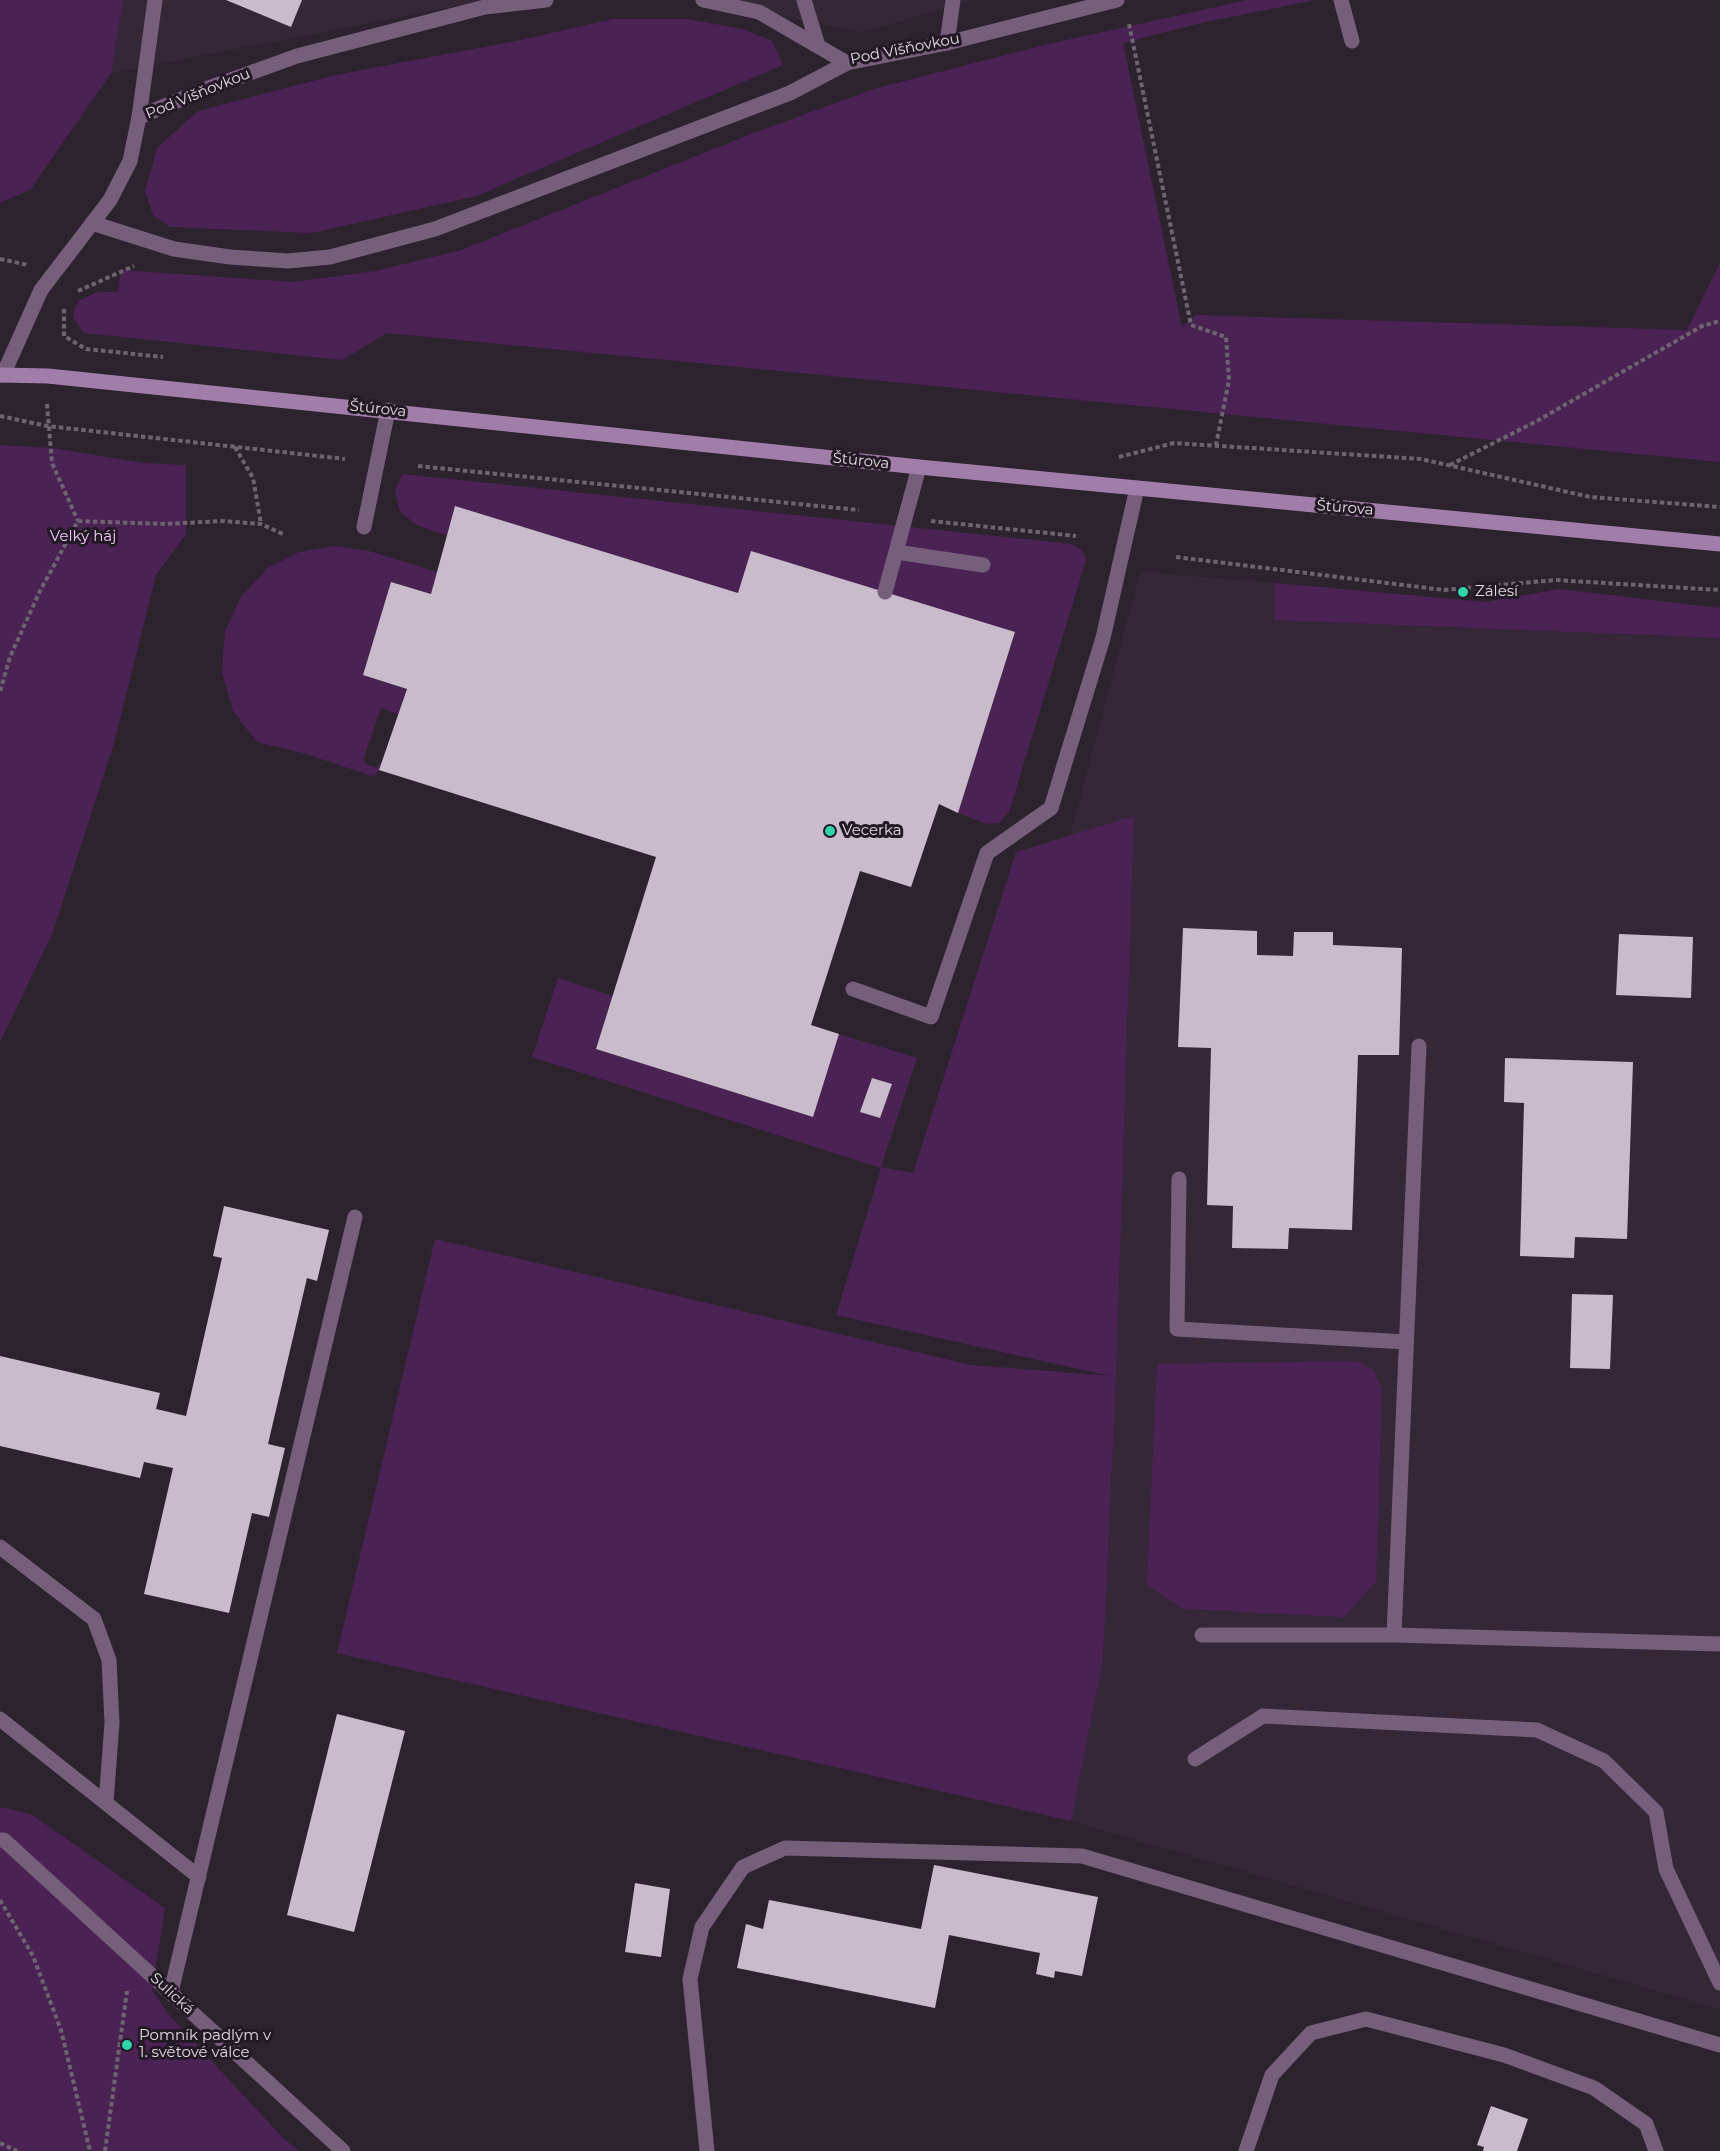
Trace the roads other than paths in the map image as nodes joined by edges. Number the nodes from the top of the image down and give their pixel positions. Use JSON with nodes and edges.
{"nodes":[{"id":1,"x":155,"y":0,"type":"edge"},
{"id":2,"x":546,"y":0,"type":"edge"},
{"id":3,"x":703,"y":0,"type":"edge"},
{"id":4,"x":804,"y":0,"type":"edge"},
{"id":5,"x":953,"y":0,"type":"edge"},
{"id":6,"x":1117,"y":0,"type":"edge"},
{"id":7,"x":1341,"y":0,"type":"edge"},
{"id":8,"x":1352,"y":41,"type":"dead end"},
{"id":9,"x":947,"y":42,"type":"junction"},
{"id":10,"x":818,"y":46,"type":"junction"},
{"id":11,"x":847,"y":63,"type":"junction"},
{"id":12,"x":139,"y":117,"type":"junction"},
{"id":13,"x":92,"y":223,"type":"junction"},
{"id":14,"x":2,"y":375,"type":"edge"},
{"id":15,"x":388,"y":410,"type":"junction"},
{"id":16,"x":919,"y":468,"type":"junction"},
{"id":17,"x":1137,"y":488,"type":"junction"},
{"id":18,"x":364,"y":527,"type":"dead end"},
{"id":19,"x":1720,"y":544,"type":"edge"},
{"id":20,"x":896,"y":552,"type":"junction"},
{"id":21,"x":983,"y":564,"type":"dead end"},
{"id":22,"x":885,"y":592,"type":"dead end"},
{"id":23,"x":853,"y":989,"type":"dead end"},
{"id":24,"x":1419,"y":1046,"type":"dead end"},
{"id":25,"x":1179,"y":1179,"type":"dead end"},
{"id":26,"x":355,"y":1217,"type":"dead end"},
{"id":27,"x":1406,"y":1342,"type":"junction"},
{"id":28,"x":0,"y":1547,"type":"edge"},
{"id":29,"x":1202,"y":1635,"type":"dead end"},
{"id":30,"x":1394,"y":1635,"type":"junction"},
{"id":31,"x":1720,"y":1644,"type":"edge"},
{"id":32,"x":0,"y":1719,"type":"edge"},
{"id":33,"x":1195,"y":1759,"type":"dead end"},
{"id":34,"x":106,"y":1803,"type":"junction"},
{"id":35,"x":0,"y":1840,"type":"edge"},
{"id":36,"x":199,"y":1877,"type":"junction"},
{"id":37,"x":1720,"y":1983,"type":"edge"},
{"id":38,"x":171,"y":1992,"type":"junction"},
{"id":39,"x":1720,"y":2045,"type":"edge"},
{"id":40,"x":343,"y":2151,"type":"edge"},
{"id":41,"x":706,"y":2151,"type":"edge"},
{"id":42,"x":1246,"y":2151,"type":"edge"},
{"id":43,"x":1656,"y":2151,"type":"edge"}],
"edges":[{"from":1,"to":12,"type":"street"},
{"from":2,"to":12,"type":"street","name":"Pod Višňovkou"},
{"from":3,"to":10,"type":"street","name":"Pod Višňovkou"},
{"from":4,"to":10,"type":"street"},
{"from":5,"to":9,"type":"street"},
{"from":6,"to":9,"type":"street","name":"Pod Višňovkou"},
{"from":7,"to":8,"type":"street"},
{"from":9,"to":11,"type":"street","name":"Pod Višňovkou"},
{"from":10,"to":11,"type":"street","name":"Pod Višňovkou"},
{"from":11,"to":13,"type":"street"},
{"from":12,"to":13,"type":"street","name":"Pod Višňovkou"},
{"from":13,"to":14,"type":"street","name":"Pod Višňovkou"},
{"from":14,"to":15,"type":"street","name":"Štúrova"},
{"from":15,"to":16,"type":"street","name":"Štúrova"},
{"from":15,"to":18,"type":"street"},
{"from":16,"to":17,"type":"street","name":"Štúrova"},
{"from":16,"to":20,"type":"street"},
{"from":17,"to":19,"type":"street","name":"Štúrova"},
{"from":17,"to":23,"type":"street"},
{"from":20,"to":21,"type":"street"},
{"from":20,"to":22,"type":"street"},
{"from":24,"to":27,"type":"street"},
{"from":25,"to":27,"type":"street"},
{"from":26,"to":36,"type":"street"},
{"from":27,"to":30,"type":"street"},
{"from":28,"to":34,"type":"street"},
{"from":29,"to":30,"type":"street"},
{"from":30,"to":31,"type":"street"},
{"from":32,"to":34,"type":"street"},
{"from":33,"to":37,"type":"street"},
{"from":34,"to":36,"type":"street"},
{"from":35,"to":38,"type":"street","name":"Sulická"},
{"from":36,"to":38,"type":"street"},
{"from":38,"to":40,"type":"street","name":"Sulická"},
{"from":39,"to":41,"type":"street"},
{"from":42,"to":43,"type":"street"}]}
